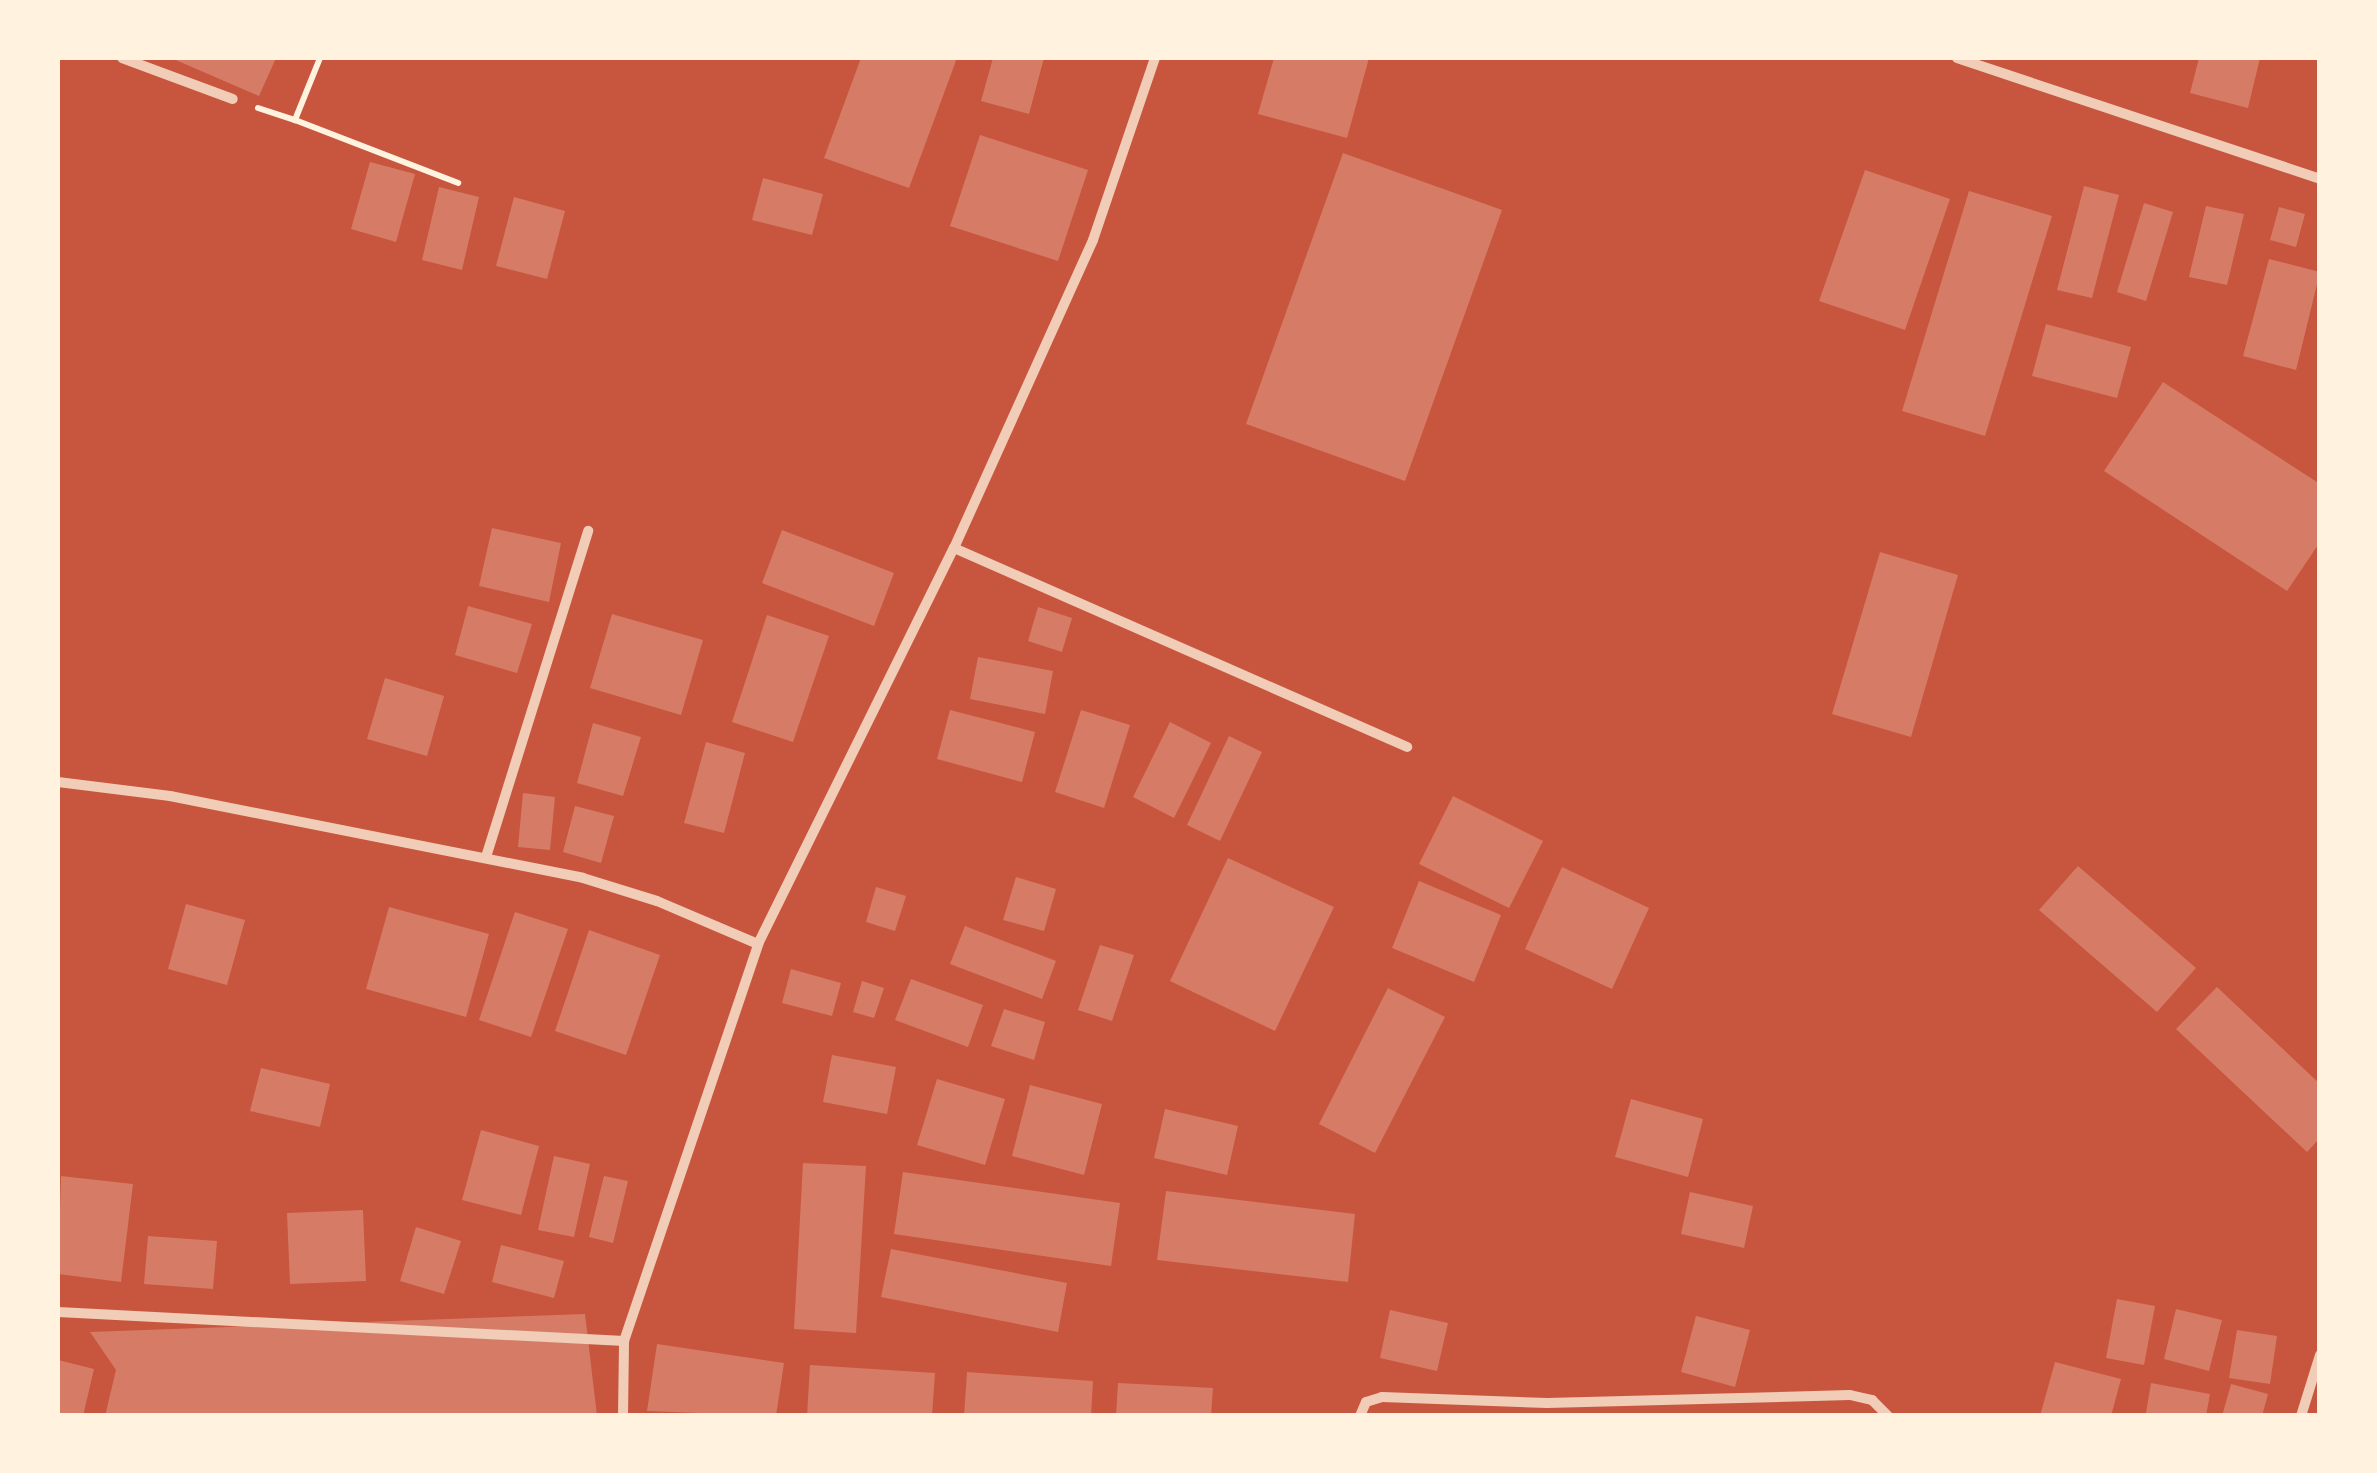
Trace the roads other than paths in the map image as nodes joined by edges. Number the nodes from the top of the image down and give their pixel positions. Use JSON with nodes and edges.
{"nodes":[{"id":1,"x":122,"y":58,"type":"edge"},
{"id":2,"x":1155,"y":58,"type":"edge"},
{"id":3,"x":1957,"y":58,"type":"edge"},
{"id":4,"x":233,"y":100,"type":"road end"},
{"id":5,"x":2320,"y":179,"type":"edge"},
{"id":6,"x":588,"y":532,"type":"dead end"},
{"id":7,"x":954,"y":548,"type":"junction"},
{"id":8,"x":1407,"y":747,"type":"dead end"},
{"id":9,"x":58,"y":782,"type":"edge"},
{"id":10,"x":486,"y":857,"type":"junction"},
{"id":11,"x":758,"y":944,"type":"junction"},
{"id":12,"x":58,"y":1312,"type":"edge"},
{"id":13,"x":624,"y":1341,"type":"junction"},
{"id":14,"x":2320,"y":1355,"type":"edge"},
{"id":15,"x":622,"y":1416,"type":"edge"},
{"id":16,"x":1360,"y":1416,"type":"edge"},
{"id":17,"x":1888,"y":1416,"type":"edge"},
{"id":18,"x":2301,"y":1416,"type":"edge"}],
"edges":[{"from":1,"to":4,"type":"street"},
{"from":2,"to":7,"type":"street"},
{"from":3,"to":5,"type":"street"},
{"from":6,"to":10,"type":"street"},
{"from":7,"to":8,"type":"street"},
{"from":7,"to":11,"type":"street"},
{"from":9,"to":10,"type":"street"},
{"from":10,"to":11,"type":"street"},
{"from":11,"to":13,"type":"street"},
{"from":12,"to":13,"type":"street"},
{"from":13,"to":15,"type":"street"},
{"from":14,"to":18,"type":"street"},
{"from":16,"to":17,"type":"street"}]}
